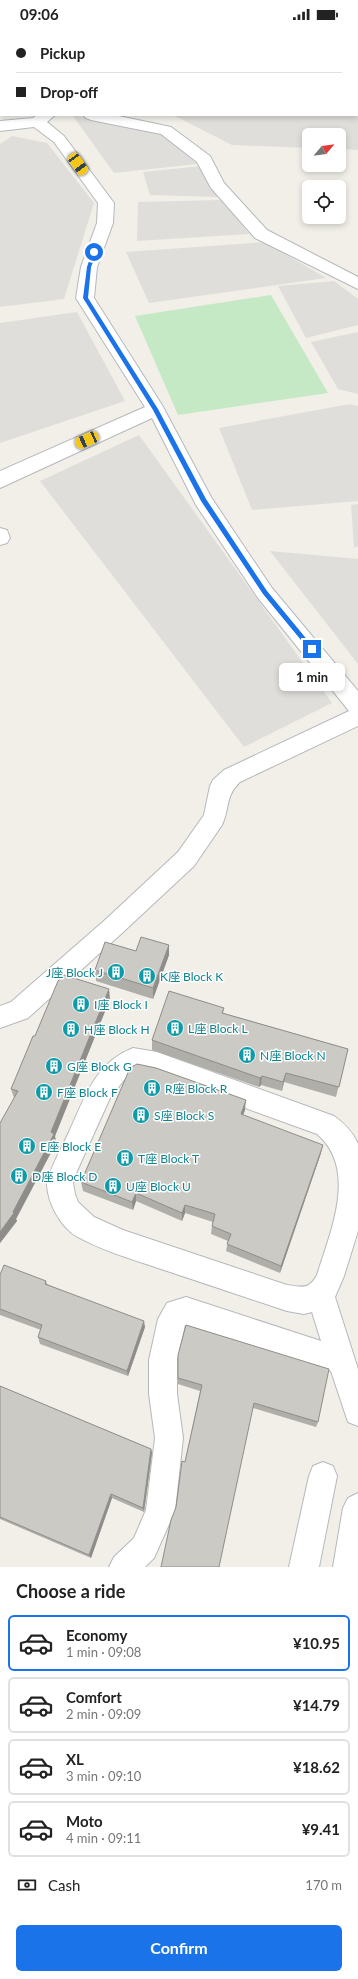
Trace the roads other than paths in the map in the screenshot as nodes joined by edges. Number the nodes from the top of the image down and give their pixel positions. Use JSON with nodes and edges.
{"nodes":[{"id":1,"x":96,"y":116,"type":"edge"},
{"id":2,"x":42,"y":119,"type":"edge"},
{"id":3,"x":0,"y":126,"type":"edge"},
{"id":4,"x":358,"y":284,"type":"edge"},
{"id":5,"x":156,"y":409,"type":"junction"},
{"id":6,"x":0,"y":481,"type":"edge"},
{"id":7,"x":358,"y":706,"type":"edge"},
{"id":8,"x":358,"y":716,"type":"edge"},
{"id":9,"x":0,"y":1017,"type":"edge"},
{"id":10,"x":320,"y":1294,"type":"junction"},
{"id":11,"x":342,"y":1361,"type":"junction"},
{"id":12,"x":358,"y":1412,"type":"edge"},
{"id":13,"x":323,"y":1476,"type":"dead end"},
{"id":14,"x":358,"y":1508,"type":"edge"},
{"id":15,"x":124,"y":1567,"type":"edge"},
{"id":16,"x":304,"y":1567,"type":"edge"},
{"id":17,"x":348,"y":1567,"type":"edge"}],
"edges":[{"from":1,"to":4,"type":"street"},
{"from":2,"to":3,"type":"street"},
{"from":2,"to":5,"type":"street"},
{"from":5,"to":6,"type":"street"},
{"from":5,"to":7,"type":"street"},
{"from":8,"to":9,"type":"street"},
{"from":10,"to":10,"type":"street"},
{"from":10,"to":11,"type":"street"},
{"from":11,"to":12,"type":"street"},
{"from":11,"to":15,"type":"street"},
{"from":13,"to":16,"type":"street"},
{"from":14,"to":17,"type":"street"}]}
